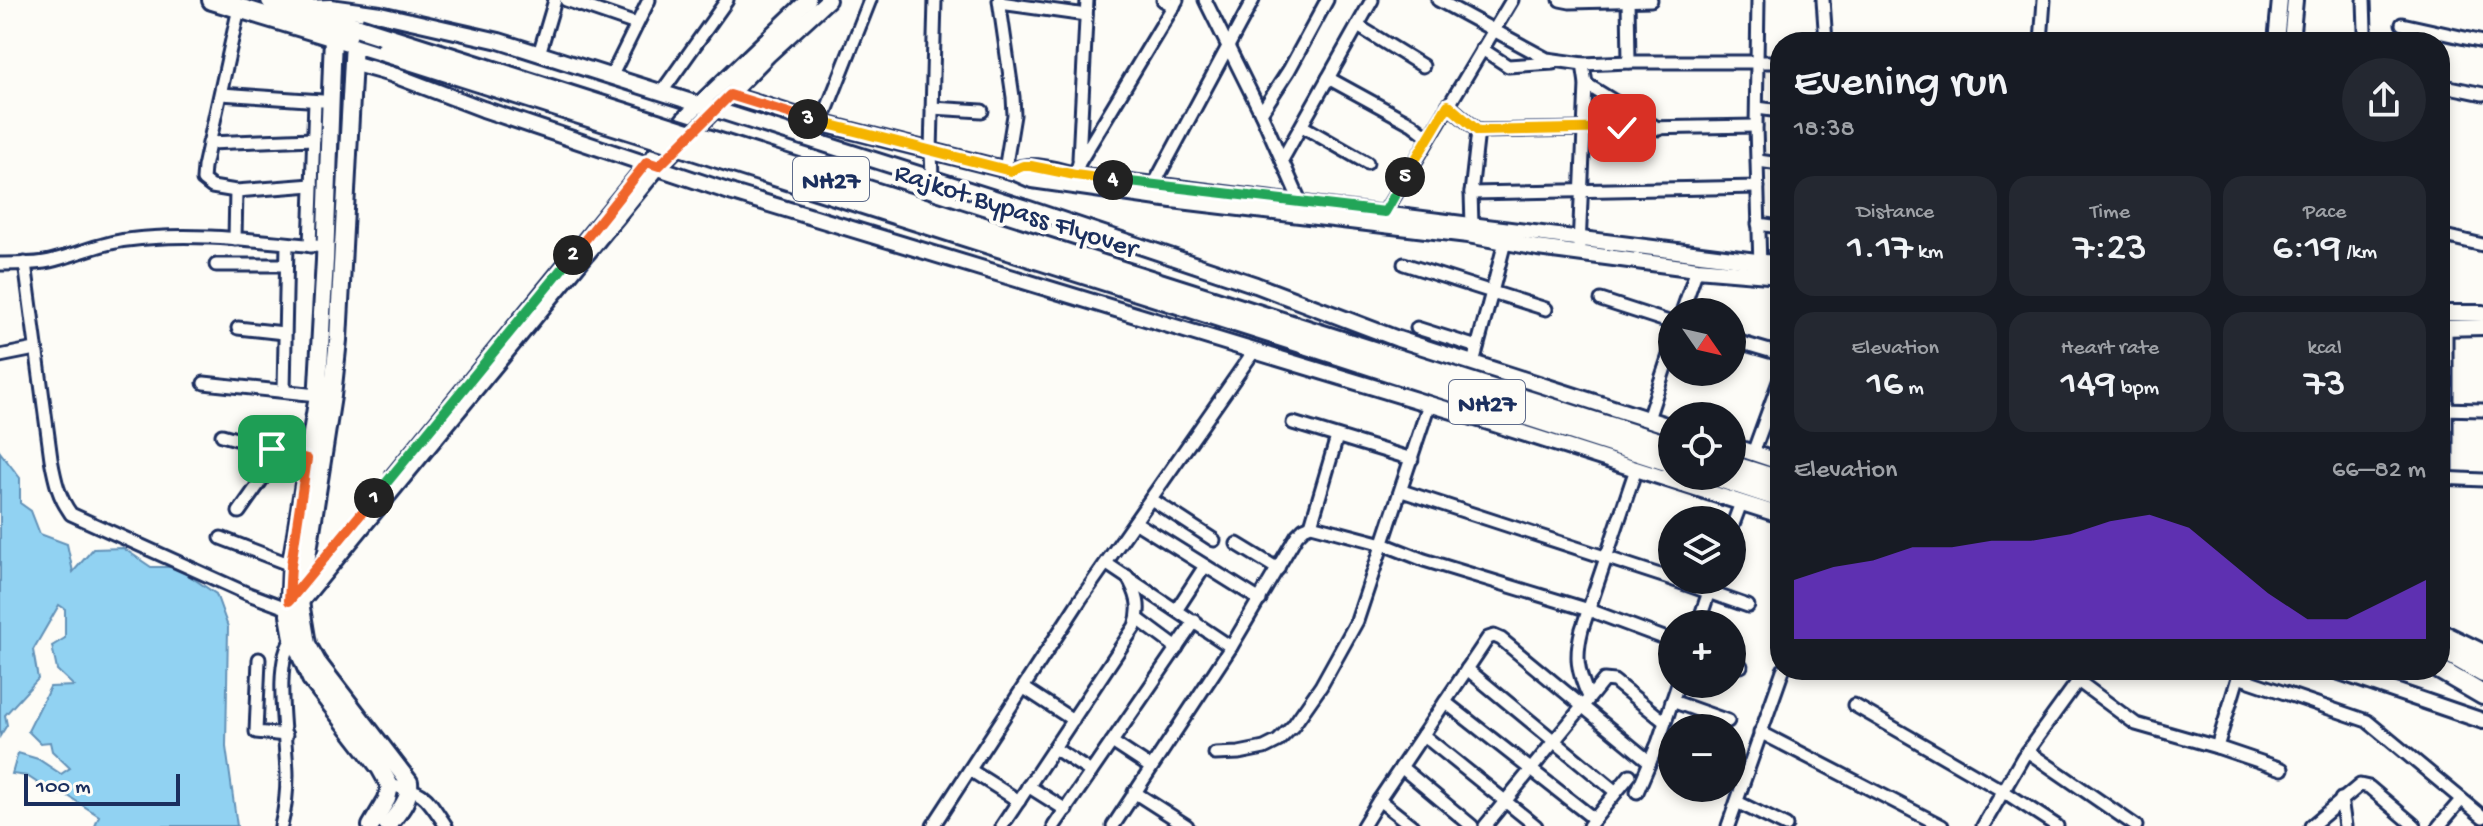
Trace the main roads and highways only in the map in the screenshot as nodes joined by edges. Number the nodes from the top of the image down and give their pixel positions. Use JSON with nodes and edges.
{"nodes":[{"id":1,"x":212,"y":0,"type":"edge"},
{"id":2,"x":271,"y":0,"type":"edge"},
{"id":3,"x":357,"y":35,"type":"junction"},
{"id":4,"x":333,"y":36,"type":"junction"},
{"id":5,"x":1302,"y":336,"type":"junction"},
{"id":6,"x":1658,"y":442,"type":"edge"},
{"id":7,"x":1658,"y":458,"type":"edge"},
{"id":8,"x":1746,"y":469,"type":"edge"},
{"id":9,"x":1770,"y":477,"type":"edge"},
{"id":10,"x":1746,"y":487,"type":"edge"},
{"id":11,"x":1770,"y":495,"type":"edge"},
{"id":12,"x":294,"y":603,"type":"junction"},
{"id":13,"x":2450,"y":638,"type":"edge"},
{"id":14,"x":2450,"y":654,"type":"edge"},
{"id":15,"x":2483,"y":654,"type":"edge"},
{"id":16,"x":2483,"y":673,"type":"edge"},
{"id":17,"x":2450,"y":676,"type":"edge"},
{"id":18,"x":2483,"y":695,"type":"edge"},
{"id":19,"x":371,"y":826,"type":"edge"},
{"id":20,"x":388,"y":826,"type":"edge"}],
"edges":[{"from":1,"to":4,"type":"main road","number":"NH27"},
{"from":2,"to":3,"type":"main road","name":"Rajkot Bypass Flyover","number":"NH27"},
{"from":3,"to":4,"type":"main road","number":"NH27"},
{"from":3,"to":5,"type":"main road","name":"Rajkot Bypass Flyover","number":"NH27","bridge":true},
{"from":3,"to":5,"type":"main road","name":"Rajkot Bypass Flyover","number":"NH27","bridge":true},
{"from":3,"to":12,"type":"main road"},
{"from":4,"to":12,"type":"main road"},
{"from":5,"to":6,"type":"main road","name":"Rajkot Bypass Flyover","number":"NH27"},
{"from":5,"to":7,"type":"main road","name":"Rajkot Bypass Flyover","number":"NH27"},
{"from":8,"to":9,"type":"main road"},
{"from":10,"to":11,"type":"main road"},
{"from":12,"to":19,"type":"main road"},
{"from":12,"to":20,"type":"main road"},
{"from":13,"to":15,"type":"main road"},
{"from":14,"to":16,"type":"main road"},
{"from":17,"to":18,"type":"main road"}]}
